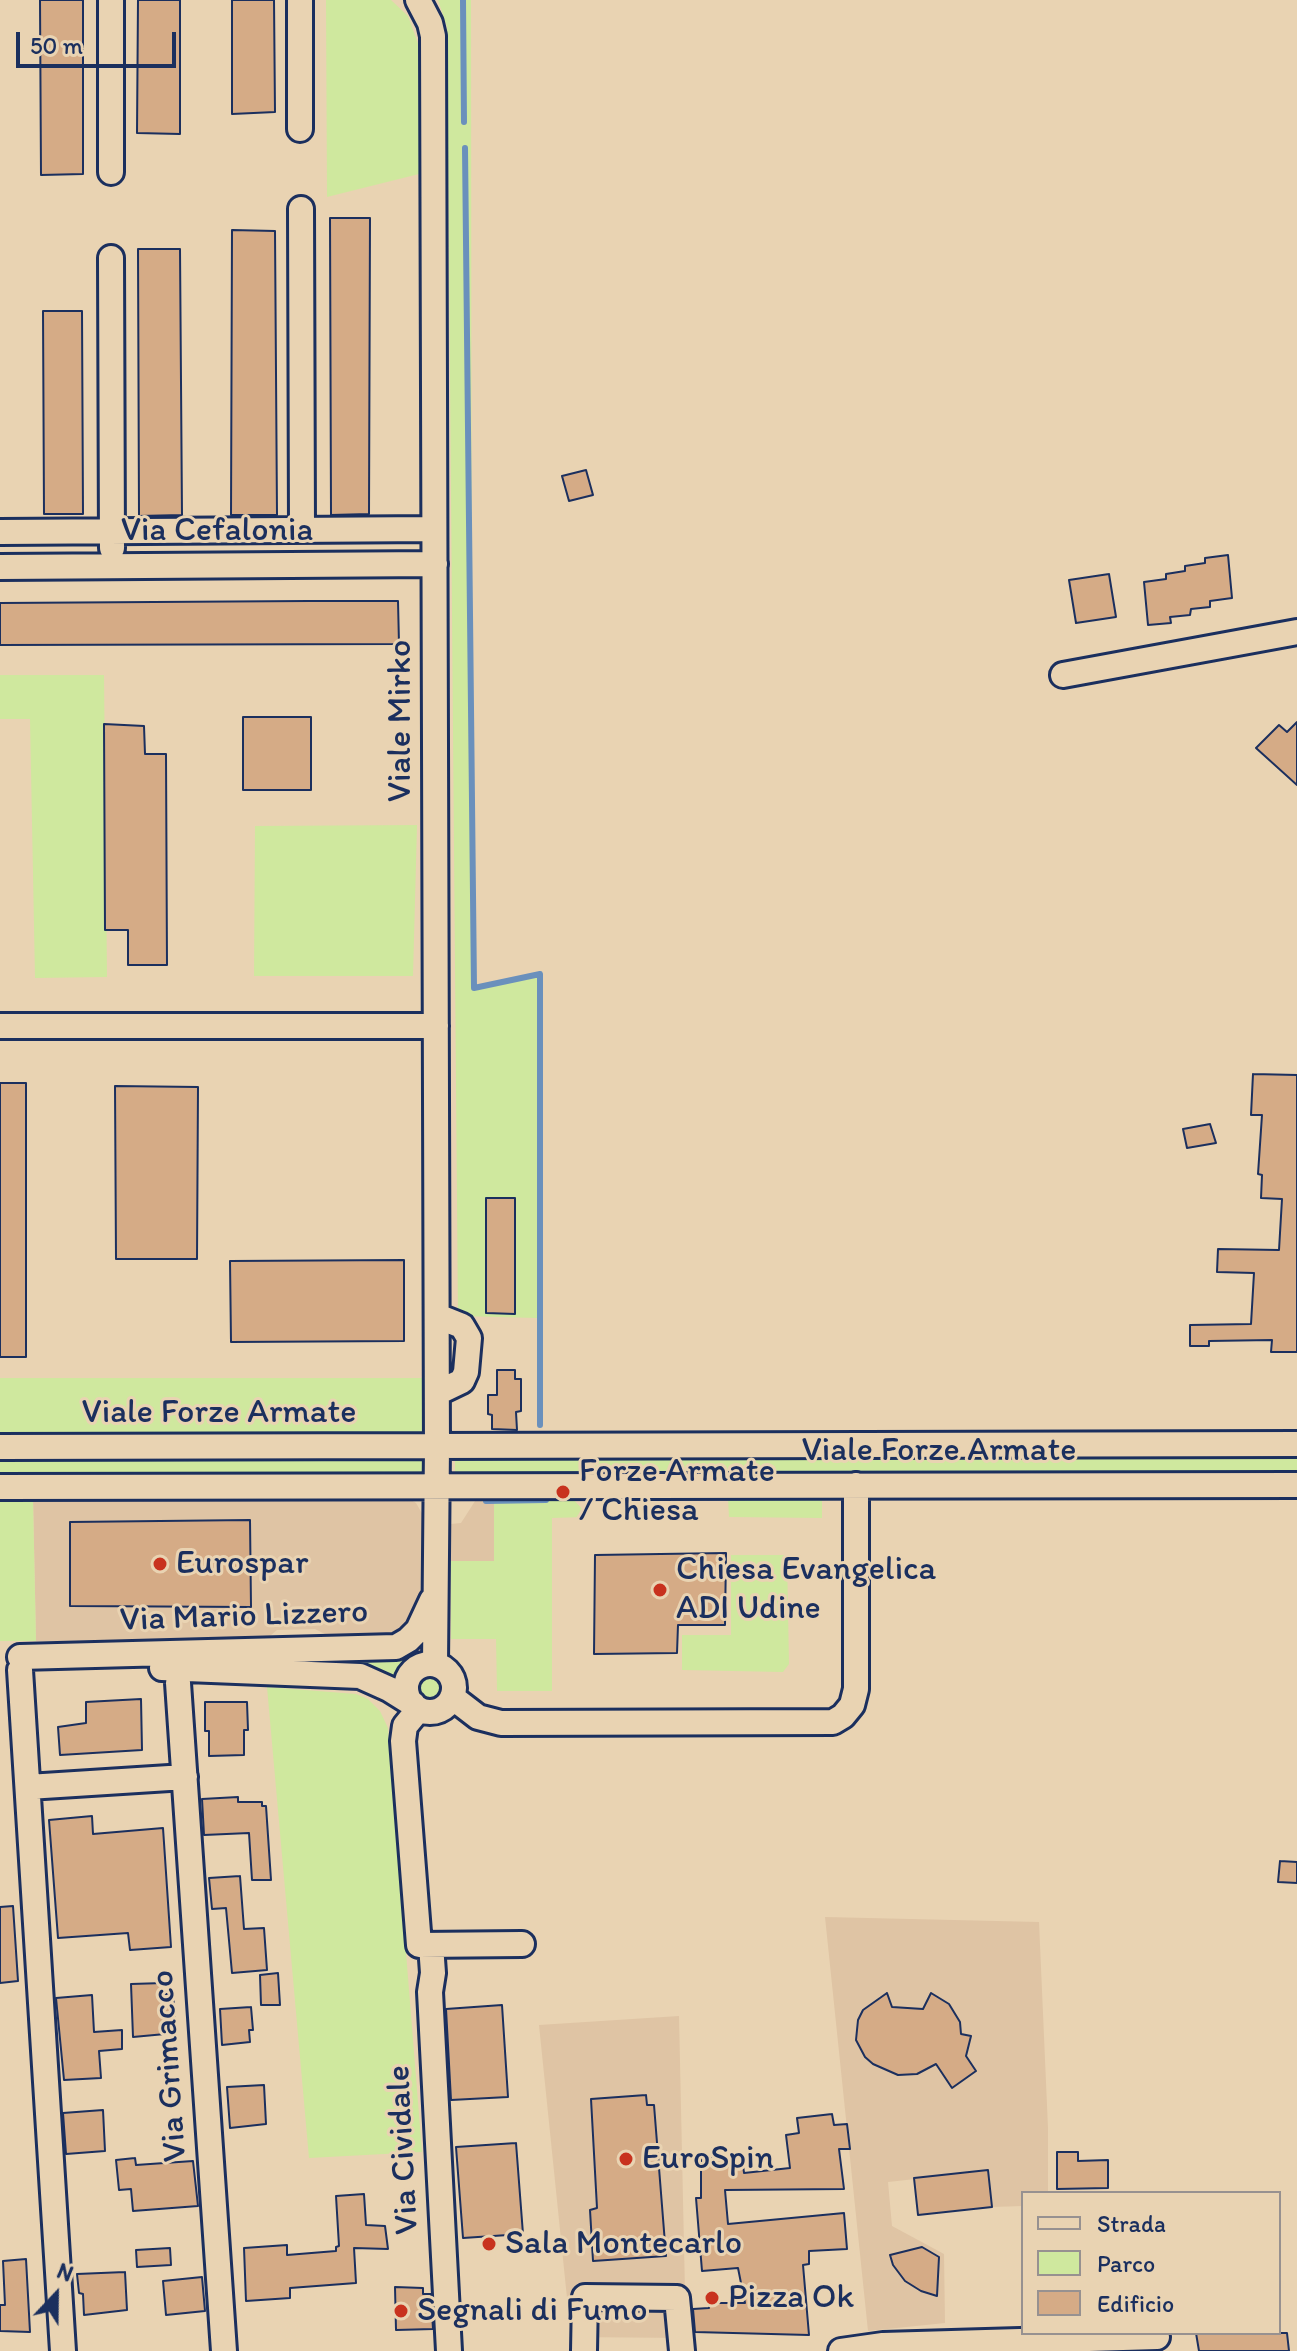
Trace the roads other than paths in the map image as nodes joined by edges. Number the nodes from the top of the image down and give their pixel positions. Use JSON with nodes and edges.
{"nodes":[{"id":1,"x":111,"y":0,"type":"edge"},
{"id":2,"x":300,"y":0,"type":"edge"},
{"id":3,"x":418,"y":0,"type":"edge"},
{"id":4,"x":300,"y":129,"type":"dead end"},
{"id":5,"x":111,"y":172,"type":"dead end"},
{"id":6,"x":301,"y":209,"type":"dead end"},
{"id":7,"x":111,"y":258,"type":"dead end"},
{"id":8,"x":434,"y":529,"type":"junction"},
{"id":9,"x":302,"y":530,"type":"junction"},
{"id":10,"x":0,"y":532,"type":"edge"},
{"id":11,"x":112,"y":532,"type":"junction"},
{"id":12,"x":435,"y":564,"type":"junction"},
{"id":13,"x":112,"y":566,"type":"junction"},
{"id":14,"x":0,"y":567,"type":"edge"},
{"id":15,"x":1297,"y":632,"type":"edge"},
{"id":16,"x":1063,"y":675,"type":"dead end"},
{"id":17,"x":0,"y":1026,"type":"edge"},
{"id":18,"x":436,"y":1026,"type":"junction"},
{"id":19,"x":1297,"y":1444,"type":"edge"},
{"id":20,"x":437,"y":1446,"type":"junction"},
{"id":21,"x":0,"y":1447,"type":"edge"},
{"id":22,"x":437,"y":1485,"type":"junction"},
{"id":23,"x":856,"y":1485,"type":"junction"},
{"id":24,"x":1297,"y":1485,"type":"edge"},
{"id":25,"x":0,"y":1487,"type":"edge"},
{"id":26,"x":436,"y":1589,"type":"junction"},
{"id":27,"x":13,"y":1662,"type":"edge"},
{"id":28,"x":435,"y":1664,"type":"junction"},
{"id":29,"x":178,"y":1683,"type":"dead end"},
{"id":30,"x":452,"y":1697,"type":"junction"},
{"id":31,"x":416,"y":1707,"type":"junction"},
{"id":32,"x":185,"y":1777,"type":"junction"},
{"id":33,"x":28,"y":1787,"type":"junction"},
{"id":34,"x":522,"y":1944,"type":"dead end"},
{"id":35,"x":431,"y":1945,"type":"junction"},
{"id":36,"x":1157,"y":2337,"type":"dead end"},
{"id":37,"x":961,"y":2348,"type":"edge"},
{"id":38,"x":63,"y":2351,"type":"edge"},
{"id":39,"x":224,"y":2351,"type":"edge"},
{"id":40,"x":449,"y":2351,"type":"edge"},
{"id":41,"x":584,"y":2351,"type":"edge"},
{"id":42,"x":682,"y":2351,"type":"edge"},
{"id":43,"x":841,"y":2351,"type":"edge"}],
"edges":[{"from":1,"to":5,"type":"street"},
{"from":2,"to":4,"type":"street"},
{"from":3,"to":8,"type":"street","name":"Viale Mirko"},
{"from":6,"to":9,"type":"street"},
{"from":7,"to":11,"type":"street"},
{"from":8,"to":9,"type":"street","name":"Via Cefalonia"},
{"from":8,"to":12,"type":"street","name":"Viale Mirko"},
{"from":9,"to":11,"type":"street","name":"Via Cefalonia"},
{"from":10,"to":11,"type":"street","name":"Via Cefalonia"},
{"from":11,"to":13,"type":"street"},
{"from":12,"to":13,"type":"street","name":"Via Cefalonia"},
{"from":12,"to":18,"type":"street","name":"Viale Mirko"},
{"from":13,"to":14,"type":"street","name":"Via Cefalonia"},
{"from":15,"to":16,"type":"street"},
{"from":17,"to":18,"type":"street"},
{"from":18,"to":20,"type":"street","name":"Viale Mirko"},
{"from":19,"to":20,"type":"street","name":"Viale Forze Armate"},
{"from":20,"to":21,"type":"street","name":"Viale Forze Armate"},
{"from":20,"to":22,"type":"street"},
{"from":22,"to":23,"type":"street","name":"Viale Forze Armate"},
{"from":22,"to":25,"type":"street","name":"Viale Forze Armate"},
{"from":22,"to":26,"type":"street","name":"Via Mario Lizzero"},
{"from":23,"to":24,"type":"street","name":"Viale Forze Armate"},
{"from":23,"to":30,"type":"street"},
{"from":26,"to":27,"type":"street","name":"Via Mario Lizzero"},
{"from":26,"to":28,"type":"street","name":"Via Mario Lizzero"},
{"from":27,"to":31,"type":"street","name":"Via Mario Lizzero"},
{"from":27,"to":33,"type":"street"},
{"from":28,"to":30,"type":"street","name":"Via Mario Lizzero"},
{"from":28,"to":31,"type":"street"},
{"from":29,"to":32,"type":"street","name":"Via Grimacco"},
{"from":30,"to":31,"type":"street"},
{"from":31,"to":35,"type":"street"},
{"from":32,"to":33,"type":"street"},
{"from":32,"to":39,"type":"street","name":"Via Grimacco"},
{"from":33,"to":38,"type":"street"},
{"from":34,"to":35,"type":"street"},
{"from":35,"to":40,"type":"street","name":"Via Cividale"},
{"from":36,"to":37,"type":"street"},
{"from":37,"to":43,"type":"street"},
{"from":41,"to":42,"type":"street"}]}
